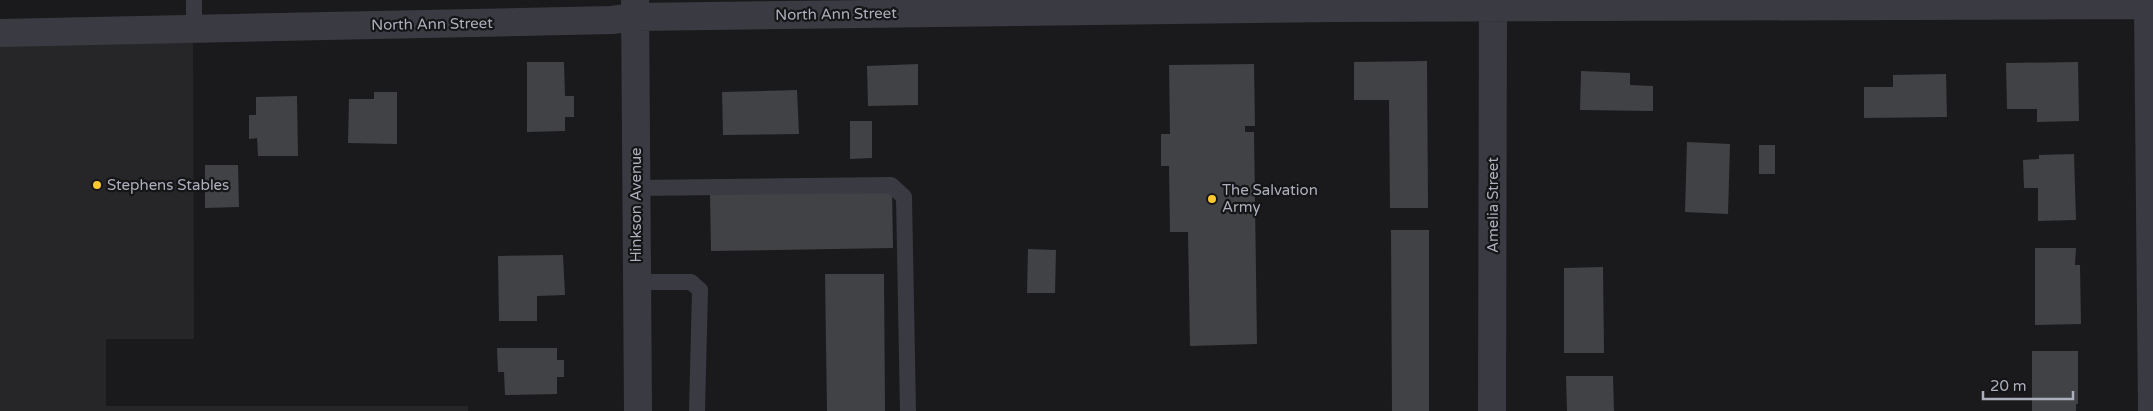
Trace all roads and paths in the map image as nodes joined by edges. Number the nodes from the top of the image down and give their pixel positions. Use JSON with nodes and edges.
{"nodes":[{"id":1,"x":194,"y":0,"type":"edge"},
{"id":2,"x":1493,"y":4,"type":"edge"},
{"id":3,"x":2150,"y":5,"type":"edge"},
{"id":4,"x":1063,"y":6,"type":"edge"},
{"id":5,"x":635,"y":8,"type":"edge"},
{"id":6,"x":194,"y":29,"type":"junction"},
{"id":7,"x":0,"y":33,"type":"edge"},
{"id":8,"x":636,"y":188,"type":"junction"},
{"id":9,"x":637,"y":282,"type":"junction"},
{"id":10,"x":638,"y":411,"type":"edge"},
{"id":11,"x":697,"y":411,"type":"edge"},
{"id":12,"x":908,"y":411,"type":"edge"},
{"id":13,"x":1492,"y":411,"type":"edge"},
{"id":14,"x":2152,"y":411,"type":"edge"}],
"edges":[{"from":1,"to":6,"type":"lane"},
{"from":2,"to":3,"type":"street","name":"North Ann Street"},
{"from":2,"to":4,"type":"street","name":"North Ann Street"},
{"from":2,"to":13,"type":"street","name":"Amelia Street"},
{"from":3,"to":14,"type":"street"},
{"from":4,"to":5,"type":"street","name":"North Ann Street"},
{"from":5,"to":6,"type":"street","name":"North Ann Street"},
{"from":5,"to":8,"type":"street","name":"Hinkson Avenue"},
{"from":6,"to":7,"type":"street","name":"North Ann Street"},
{"from":8,"to":9,"type":"street","name":"Hinkson Avenue"},
{"from":8,"to":12,"type":"lane"},
{"from":9,"to":10,"type":"street","name":"Hinkson Avenue"},
{"from":9,"to":11,"type":"lane"}]}
